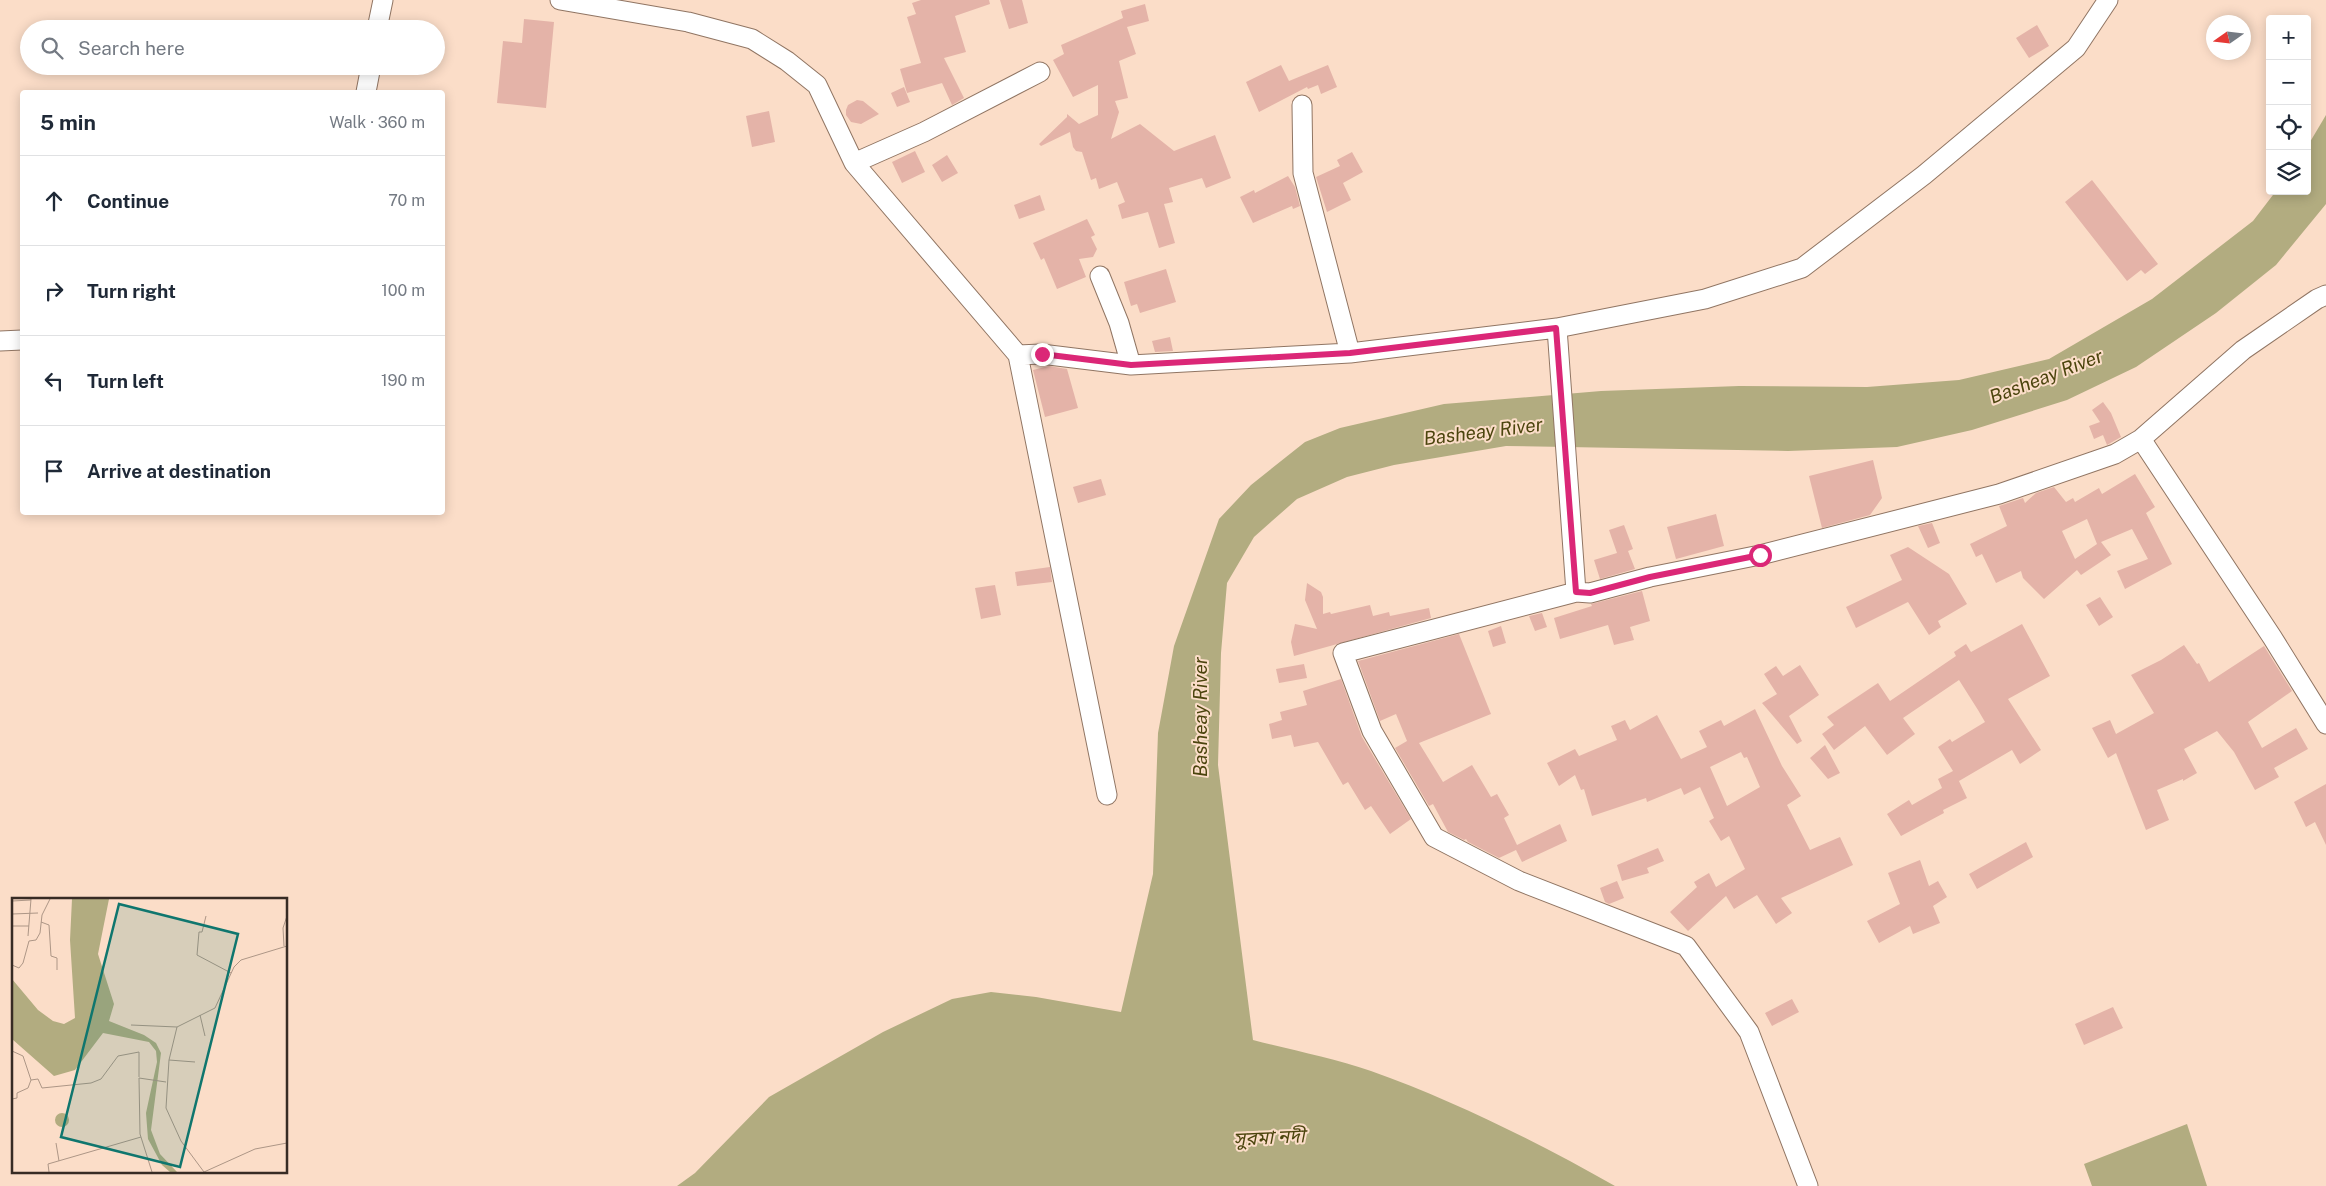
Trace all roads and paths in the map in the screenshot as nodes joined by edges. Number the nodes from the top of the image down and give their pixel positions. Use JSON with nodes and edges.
{"nodes":[{"id":1,"x":382,"y":0,"type":"edge"},
{"id":2,"x":560,"y":0,"type":"edge"},
{"id":3,"x":2108,"y":0,"type":"edge"},
{"id":4,"x":379,"y":20,"type":"edge"},
{"id":5,"x":1040,"y":72,"type":"dead end"},
{"id":6,"x":369,"y":75,"type":"edge"},
{"id":7,"x":366,"y":90,"type":"edge"},
{"id":8,"x":1302,"y":105,"type":"dead end"},
{"id":9,"x":854,"y":163,"type":"junction"},
{"id":10,"x":1100,"y":276,"type":"dead end"},
{"id":11,"x":2326,"y":295,"type":"edge"},
{"id":12,"x":1556,"y":328,"type":"junction"},
{"id":13,"x":20,"y":340,"type":"edge"},
{"id":14,"x":0,"y":341,"type":"edge"},
{"id":15,"x":1350,"y":353,"type":"junction"},
{"id":16,"x":1018,"y":355,"type":"junction"},
{"id":17,"x":1131,"y":365,"type":"junction"},
{"id":18,"x":2141,"y":439,"type":"junction"},
{"id":19,"x":1576,"y":592,"type":"junction"},
{"id":20,"x":2326,"y":724,"type":"edge"},
{"id":21,"x":1107,"y":795,"type":"dead end"},
{"id":22,"x":1808,"y":1186,"type":"edge"}],
"edges":[{"from":1,"to":4,"type":"street"},
{"from":2,"to":9,"type":"street"},
{"from":3,"to":12,"type":"street"},
{"from":5,"to":9,"type":"street"},
{"from":6,"to":7,"type":"street"},
{"from":8,"to":15,"type":"street"},
{"from":9,"to":16,"type":"street"},
{"from":10,"to":17,"type":"street"},
{"from":11,"to":18,"type":"street"},
{"from":12,"to":15,"type":"street"},
{"from":12,"to":19,"type":"street"},
{"from":13,"to":14,"type":"street"},
{"from":15,"to":17,"type":"street"},
{"from":16,"to":17,"type":"street"},
{"from":16,"to":21,"type":"street"},
{"from":18,"to":19,"type":"street"},
{"from":18,"to":20,"type":"street"},
{"from":19,"to":22,"type":"street"}]}
